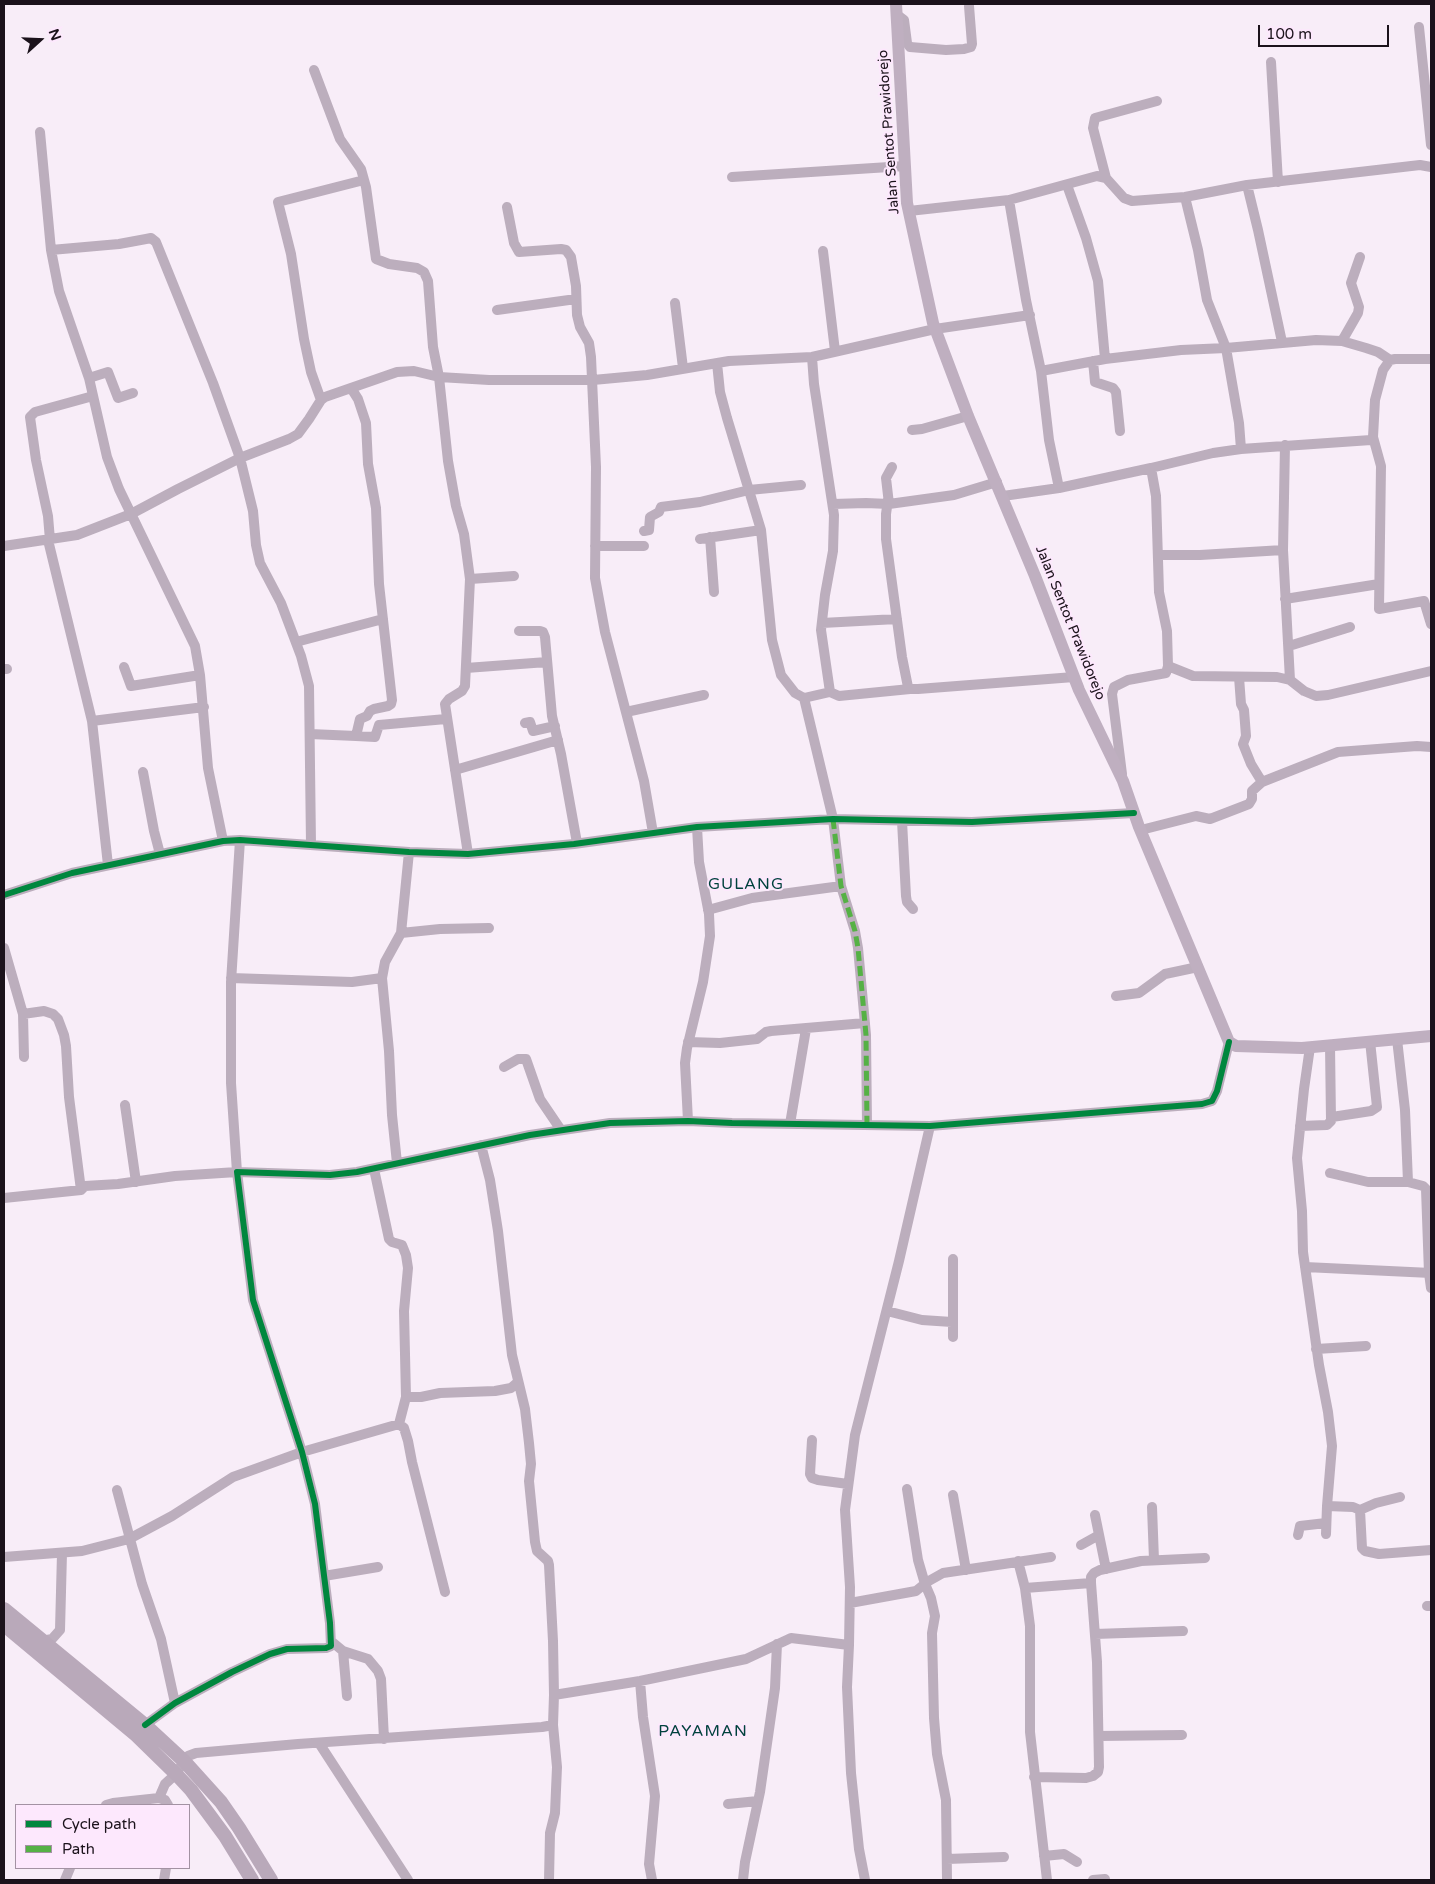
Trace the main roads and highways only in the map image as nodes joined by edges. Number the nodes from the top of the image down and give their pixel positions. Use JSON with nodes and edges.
{"nodes":[{"id":1,"x":896,"y":9,"type":"edge"},
{"id":2,"x":1431,"y":1036,"type":"edge"},
{"id":3,"x":4,"y":1609,"type":"edge"},
{"id":4,"x":4,"y":1626,"type":"edge"},
{"id":5,"x":252,"y":1880,"type":"edge"},
{"id":6,"x":271,"y":1880,"type":"edge"}],
"edges":[{"from":1,"to":2,"type":"main road","name":"Jalan Sentot Prawidorejo"},
{"from":3,"to":6,"type":"highway"},
{"from":4,"to":5,"type":"highway"}]}
